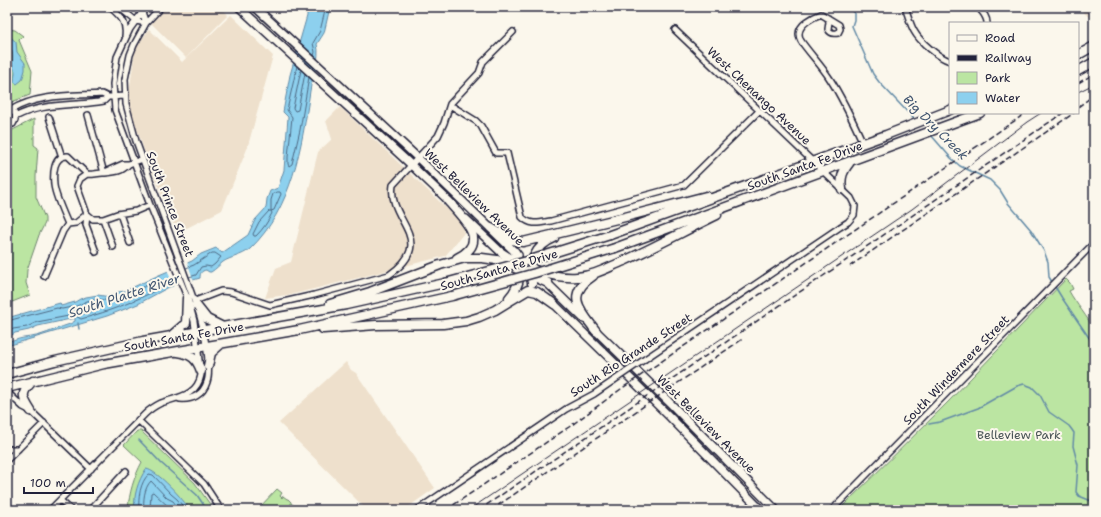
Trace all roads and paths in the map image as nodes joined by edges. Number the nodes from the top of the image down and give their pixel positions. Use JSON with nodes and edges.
{"nodes":[{"id":1,"x":110,"y":7,"type":"edge"},
{"id":2,"x":119,"y":7,"type":"edge"},
{"id":3,"x":135,"y":7,"type":"edge"},
{"id":4,"x":146,"y":7,"type":"edge"},
{"id":5,"x":161,"y":7,"type":"edge"},
{"id":6,"x":239,"y":7,"type":"edge"},
{"id":7,"x":255,"y":7,"type":"edge"},
{"id":8,"x":905,"y":7,"type":"edge"},
{"id":9,"x":978,"y":7,"type":"edge"},
{"id":10,"x":142,"y":12,"type":"junction"},
{"id":11,"x":828,"y":18,"type":"dead end"},
{"id":12,"x":136,"y":21,"type":"junction"},
{"id":13,"x":987,"y":22,"type":"edge"},
{"id":14,"x":146,"y":23,"type":"junction"},
{"id":15,"x":675,"y":30,"type":"dead end"},
{"id":16,"x":513,"y":32,"type":"dead end"},
{"id":17,"x":125,"y":39,"type":"junction"},
{"id":18,"x":1094,"y":46,"type":"edge"},
{"id":19,"x":1079,"y":54,"type":"edge"},
{"id":20,"x":949,"y":61,"type":"edge"},
{"id":21,"x":1094,"y":62,"type":"edge"},
{"id":22,"x":1079,"y":70,"type":"edge"},
{"id":23,"x":111,"y":96,"type":"junction"},
{"id":24,"x":125,"y":96,"type":"junction"},
{"id":25,"x":450,"y":105,"type":"junction"},
{"id":26,"x":9,"y":109,"type":"edge"},
{"id":27,"x":949,"y":110,"type":"edge"},
{"id":28,"x":759,"y":111,"type":"junction"},
{"id":29,"x":977,"y":114,"type":"edge"},
{"id":30,"x":88,"y":115,"type":"dead end"},
{"id":31,"x":49,"y":117,"type":"dead end"},
{"id":32,"x":15,"y":118,"type":"junction"},
{"id":33,"x":7,"y":126,"type":"edge"},
{"id":34,"x":863,"y":143,"type":"junction"},
{"id":35,"x":62,"y":157,"type":"junction"},
{"id":36,"x":418,"y":158,"type":"junction"},
{"id":37,"x":143,"y":160,"type":"junction"},
{"id":38,"x":814,"y":161,"type":"junction"},
{"id":39,"x":850,"y":162,"type":"junction"},
{"id":40,"x":131,"y":163,"type":"junction"},
{"id":41,"x":411,"y":165,"type":"junction"},
{"id":42,"x":824,"y":171,"type":"junction"},
{"id":43,"x":104,"y":173,"type":"junction"},
{"id":44,"x":86,"y":174,"type":"junction"},
{"id":45,"x":757,"y":181,"type":"junction"},
{"id":46,"x":842,"y":188,"type":"junction"},
{"id":47,"x":756,"y":197,"type":"junction"},
{"id":48,"x":448,"y":201,"type":"junction"},
{"id":49,"x":150,"y":206,"type":"junction"},
{"id":50,"x":87,"y":214,"type":"junction"},
{"id":51,"x":120,"y":214,"type":"junction"},
{"id":52,"x":854,"y":214,"type":"joint"},
{"id":53,"x":103,"y":219,"type":"junction"},
{"id":54,"x":68,"y":224,"type":"junction"},
{"id":55,"x":491,"y":228,"type":"junction"},
{"id":56,"x":572,"y":231,"type":"junction"},
{"id":57,"x":130,"y":243,"type":"dead end"},
{"id":58,"x":1094,"y":243,"type":"edge"},
{"id":59,"x":114,"y":247,"type":"dead end"},
{"id":60,"x":96,"y":252,"type":"dead end"},
{"id":61,"x":515,"y":252,"type":"junction"},
{"id":62,"x":502,"y":253,"type":"joint"},
{"id":63,"x":440,"y":265,"type":"junction"},
{"id":64,"x":520,"y":267,"type":"junction"},
{"id":65,"x":602,"y":270,"type":"junction"},
{"id":66,"x":531,"y":275,"type":"junction"},
{"id":67,"x":44,"y":276,"type":"dead end"},
{"id":68,"x":548,"y":283,"type":"joint"},
{"id":69,"x":191,"y":299,"type":"junction"},
{"id":70,"x":554,"y":304,"type":"junction"},
{"id":71,"x":285,"y":317,"type":"junction"},
{"id":72,"x":456,"y":322,"type":"junction"},
{"id":73,"x":223,"y":326,"type":"junction"},
{"id":74,"x":200,"y":331,"type":"junction"},
{"id":75,"x":596,"y":331,"type":"junction"},
{"id":76,"x":171,"y":336,"type":"junction"},
{"id":77,"x":252,"y":338,"type":"junction"},
{"id":78,"x":223,"y":343,"type":"junction"},
{"id":79,"x":202,"y":347,"type":"junction"},
{"id":80,"x":171,"y":351,"type":"junction"},
{"id":81,"x":204,"y":369,"type":"junction"},
{"id":82,"x":17,"y":371,"type":"junction"},
{"id":83,"x":7,"y":374,"type":"edge"},
{"id":84,"x":7,"y":377,"type":"edge"},
{"id":85,"x":34,"y":381,"type":"junction"},
{"id":86,"x":7,"y":388,"type":"edge"},
{"id":87,"x":7,"y":392,"type":"edge"},
{"id":88,"x":31,"y":411,"type":"junction"},
{"id":89,"x":138,"y":420,"type":"junction"},
{"id":90,"x":44,"y":423,"type":"junction"},
{"id":91,"x":7,"y":448,"type":"edge"},
{"id":92,"x":18,"y":449,"type":"junction"},
{"id":93,"x":7,"y":460,"type":"edge"},
{"id":94,"x":91,"y":469,"type":"junction"},
{"id":95,"x":126,"y":470,"type":"dead end"},
{"id":96,"x":60,"y":500,"type":"junction"},
{"id":97,"x":50,"y":510,"type":"edge"},
{"id":98,"x":71,"y":510,"type":"edge"},
{"id":99,"x":90,"y":510,"type":"edge"},
{"id":100,"x":221,"y":510,"type":"edge"},
{"id":101,"x":417,"y":510,"type":"edge"},
{"id":102,"x":761,"y":510,"type":"edge"},
{"id":103,"x":776,"y":510,"type":"edge"},
{"id":104,"x":832,"y":510,"type":"edge"}],
"edges":[{"from":1,"to":17,"type":"street"},
{"from":2,"to":12,"type":"street"},
{"from":3,"to":10,"type":"street"},
{"from":4,"to":10,"type":"street","name":"South Prince Street"},
{"from":5,"to":14,"type":"street","name":"South Prince Street"},
{"from":6,"to":41,"type":"main road","name":"West Belleview Avenue"},
{"from":7,"to":36,"type":"main road","name":"West Belleview Avenue"},
{"from":8,"to":20,"type":"street"},
{"from":9,"to":13,"type":"street"},
{"from":10,"to":12,"type":"street","name":"South Prince Street"},
{"from":10,"to":14,"type":"street"},
{"from":11,"to":34,"type":"street"},
{"from":12,"to":14,"type":"street"},
{"from":12,"to":17,"type":"street","name":"South Prince Street"},
{"from":14,"to":24,"type":"street","name":"South Prince Street"},
{"from":15,"to":28,"type":"street","name":"West Chenango Avenue"},
{"from":16,"to":25,"type":"street"},
{"from":17,"to":23,"type":"street","name":"South Prince Street"},
{"from":18,"to":19,"type":"highway"},
{"from":21,"to":22,"type":"highway"},
{"from":23,"to":24,"type":"street"},
{"from":23,"to":26,"type":"street"},
{"from":23,"to":32,"type":"street"},
{"from":23,"to":40,"type":"street","name":"South Prince Street"},
{"from":24,"to":37,"type":"street","name":"South Prince Street"},
{"from":25,"to":28,"type":"street"},
{"from":25,"to":36,"type":"street"},
{"from":26,"to":32,"type":"street"},
{"from":27,"to":34,"type":"highway","name":"South Santa Fe Drive"},
{"from":28,"to":38,"type":"street","name":"West Chenango Avenue"},
{"from":29,"to":39,"type":"highway","name":"South Santa Fe Drive"},
{"from":30,"to":43,"type":"street"},
{"from":31,"to":35,"type":"street"},
{"from":32,"to":33,"type":"street"},
{"from":34,"to":38,"type":"highway","name":"South Santa Fe Drive"},
{"from":35,"to":44,"type":"street"},
{"from":35,"to":54,"type":"street"},
{"from":36,"to":41,"type":"street"},
{"from":36,"to":55,"type":"main road","name":"West Belleview Avenue"},
{"from":37,"to":40,"type":"street"},
{"from":37,"to":69,"type":"street","name":"South Prince Street"},
{"from":38,"to":42,"type":"street","name":"West Chenango Avenue"},
{"from":38,"to":45,"type":"highway","name":"South Santa Fe Drive"},
{"from":39,"to":42,"type":"highway","name":"South Santa Fe Drive"},
{"from":39,"to":46,"type":"highway"},
{"from":40,"to":43,"type":"street"},
{"from":40,"to":49,"type":"street","name":"South Prince Street"},
{"from":41,"to":48,"type":"main road","name":"West Belleview Avenue"},
{"from":41,"to":69,"type":"street"},
{"from":42,"to":46,"type":"street","name":"West Chenango Avenue"},
{"from":42,"to":47,"type":"highway","name":"South Santa Fe Drive"},
{"from":43,"to":44,"type":"street"},
{"from":44,"to":50,"type":"street"},
{"from":45,"to":56,"type":"highway"},
{"from":45,"to":71,"type":"highway","name":"South Santa Fe Drive","bridge":true},
{"from":46,"to":52,"type":"street","name":"West Chenango Avenue"},
{"from":47,"to":65,"type":"highway"},
{"from":47,"to":77,"type":"highway","name":"South Santa Fe Drive","bridge":true},
{"from":48,"to":62,"type":"main road","name":"West Belleview Avenue"},
{"from":48,"to":63,"type":"highway"},
{"from":49,"to":51,"type":"street"},
{"from":49,"to":69,"type":"street","name":"South Prince Street"},
{"from":50,"to":53,"type":"street"},
{"from":50,"to":54,"type":"street"},
{"from":50,"to":60,"type":"street"},
{"from":51,"to":53,"type":"street"},
{"from":51,"to":57,"type":"street"},
{"from":52,"to":101,"type":"street","name":"South Rio Grande Street","bridge":true},
{"from":53,"to":59,"type":"street"},
{"from":54,"to":67,"type":"street"},
{"from":55,"to":56,"type":"highway"},
{"from":55,"to":61,"type":"main road","name":"West Belleview Avenue"},
{"from":56,"to":66,"type":"highway"},
{"from":58,"to":104,"type":"street","name":"South Windermere Street"},
{"from":61,"to":64,"type":"highway"},
{"from":61,"to":66,"type":"main road","name":"West Belleview Avenue"},
{"from":62,"to":64,"type":"highway"},
{"from":63,"to":64,"type":"highway"},
{"from":63,"to":71,"type":"highway"},
{"from":64,"to":66,"type":"highway"},
{"from":64,"to":66,"type":"main road","name":"West Belleview Avenue"},
{"from":64,"to":72,"type":"highway"},
{"from":65,"to":66,"type":"highway"},
{"from":65,"to":75,"type":"highway"},
{"from":66,"to":68,"type":"highway"},
{"from":66,"to":70,"type":"main road","name":"West Belleview Avenue"},
{"from":68,"to":75,"type":"main road","name":"West Belleview Avenue"},
{"from":69,"to":73,"type":"highway"},
{"from":69,"to":74,"type":"street","name":"South Prince Street"},
{"from":69,"to":74,"type":"street","name":"South Prince Street"},
{"from":69,"to":76,"type":"highway"},
{"from":70,"to":72,"type":"highway"},
{"from":70,"to":102,"type":"main road","name":"West Belleview Avenue"},
{"from":71,"to":73,"type":"highway","name":"South Santa Fe Drive"},
{"from":72,"to":77,"type":"highway"},
{"from":73,"to":74,"type":"highway","name":"South Santa Fe Drive"},
{"from":74,"to":76,"type":"highway","name":"South Santa Fe Drive"},
{"from":74,"to":79,"type":"street","name":"South Prince Street"},
{"from":75,"to":103,"type":"main road","name":"West Belleview Avenue"},
{"from":76,"to":82,"type":"highway","name":"South Santa Fe Drive"},
{"from":77,"to":78,"type":"highway","name":"South Santa Fe Drive"},
{"from":78,"to":79,"type":"highway","name":"South Santa Fe Drive"},
{"from":78,"to":81,"type":"highway"},
{"from":79,"to":80,"type":"highway","name":"South Santa Fe Drive"},
{"from":79,"to":81,"type":"street","name":"South Prince Street"},
{"from":80,"to":81,"type":"highway"},
{"from":80,"to":85,"type":"highway","name":"South Santa Fe Drive"},
{"from":81,"to":89,"type":"street"},
{"from":82,"to":83,"type":"highway","name":"South Santa Fe Drive"},
{"from":82,"to":84,"type":"highway"},
{"from":85,"to":86,"type":"highway","name":"South Santa Fe Drive"},
{"from":85,"to":88,"type":"highway"},
{"from":87,"to":88,"type":"street"},
{"from":88,"to":90,"type":"street"},
{"from":89,"to":94,"type":"street"},
{"from":89,"to":100,"type":"street"},
{"from":90,"to":92,"type":"street"},
{"from":90,"to":94,"type":"street"},
{"from":91,"to":92,"type":"street"},
{"from":92,"to":93,"type":"street"},
{"from":94,"to":96,"type":"street"},
{"from":95,"to":99,"type":"street"},
{"from":96,"to":97,"type":"street"},
{"from":96,"to":98,"type":"street"}]}
